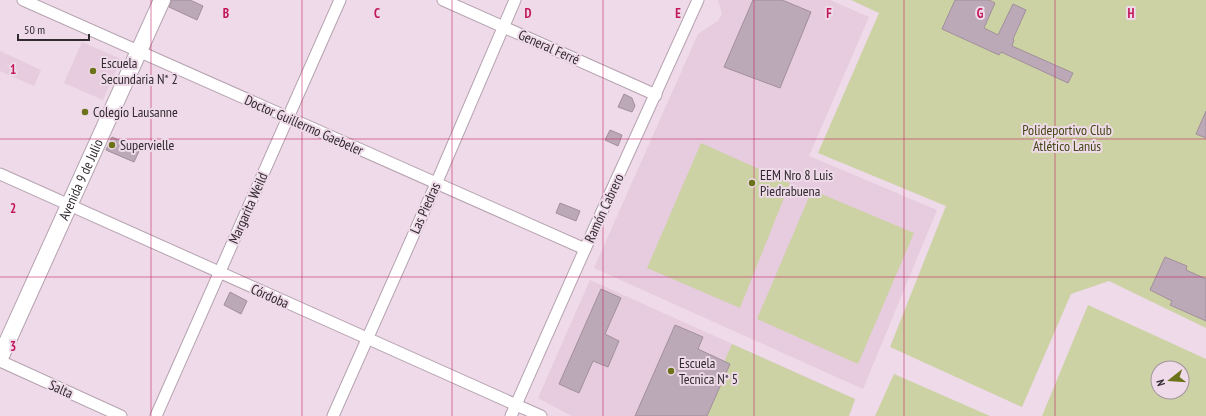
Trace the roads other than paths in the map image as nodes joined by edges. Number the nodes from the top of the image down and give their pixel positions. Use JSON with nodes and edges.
{"nodes":[{"id":1,"x":23,"y":0,"type":"edge"},
{"id":2,"x":162,"y":0,"type":"edge"},
{"id":3,"x":340,"y":0,"type":"edge"},
{"id":4,"x":443,"y":0,"type":"edge"},
{"id":5,"x":515,"y":0,"type":"edge"},
{"id":6,"x":698,"y":0,"type":"edge"},
{"id":7,"x":504,"y":27,"type":"junction"},
{"id":8,"x":139,"y":52,"type":"junction"},
{"id":9,"x":656,"y":95,"type":"junction"},
{"id":10,"x":288,"y":118,"type":"junction"},
{"id":11,"x":0,"y":174,"type":"edge"},
{"id":12,"x":436,"y":184,"type":"junction"},
{"id":13,"x":69,"y":205,"type":"junction"},
{"id":14,"x":585,"y":249,"type":"junction"},
{"id":15,"x":219,"y":273,"type":"junction"},
{"id":16,"x":368,"y":339,"type":"junction"},
{"id":17,"x":0,"y":360,"type":"edge"},
{"id":18,"x":516,"y":405,"type":"junction"},
{"id":19,"x":121,"y":416,"type":"edge"},
{"id":20,"x":156,"y":416,"type":"edge"},
{"id":21,"x":333,"y":416,"type":"edge"},
{"id":22,"x":511,"y":416,"type":"edge"},
{"id":23,"x":541,"y":416,"type":"edge"}],
"edges":[{"from":1,"to":8,"type":"street","name":"Doctor Guillermo Gaebeler"},
{"from":2,"to":8,"type":"street","name":"Avenida 9 de Julio"},
{"from":3,"to":10,"type":"street","name":"Margarita Weild"},
{"from":4,"to":7,"type":"street","name":"General Ferré"},
{"from":5,"to":7,"type":"street","name":"Las Piedras"},
{"from":6,"to":9,"type":"street","name":"Ramón Cabrero"},
{"from":7,"to":9,"type":"street","name":"General Ferré"},
{"from":7,"to":12,"type":"street","name":"Las Piedras"},
{"from":8,"to":10,"type":"street","name":"Doctor Guillermo Gaebeler"},
{"from":8,"to":13,"type":"street","name":"Avenida 9 de Julio"},
{"from":9,"to":14,"type":"street","name":"Ramón Cabrero"},
{"from":10,"to":12,"type":"street","name":"Doctor Guillermo Gaebeler"},
{"from":10,"to":15,"type":"street","name":"Margarita Weild"},
{"from":11,"to":13,"type":"street","name":"Córdoba"},
{"from":12,"to":14,"type":"street","name":"Doctor Guillermo Gaebeler"},
{"from":12,"to":16,"type":"street","name":"Las Piedras"},
{"from":13,"to":15,"type":"street","name":"Córdoba"},
{"from":13,"to":17,"type":"street","name":"Avenida 9 de Julio"},
{"from":14,"to":18,"type":"street","name":"Ramón Cabrero"},
{"from":15,"to":16,"type":"street","name":"Córdoba"},
{"from":15,"to":20,"type":"street","name":"Margarita Weild"},
{"from":16,"to":18,"type":"street","name":"Córdoba"},
{"from":16,"to":21,"type":"street","name":"Las Piedras"},
{"from":17,"to":19,"type":"street","name":"Salta"},
{"from":18,"to":22,"type":"street","name":"Ramón Cabrero"},
{"from":18,"to":23,"type":"street","name":"Córdoba"}]}
